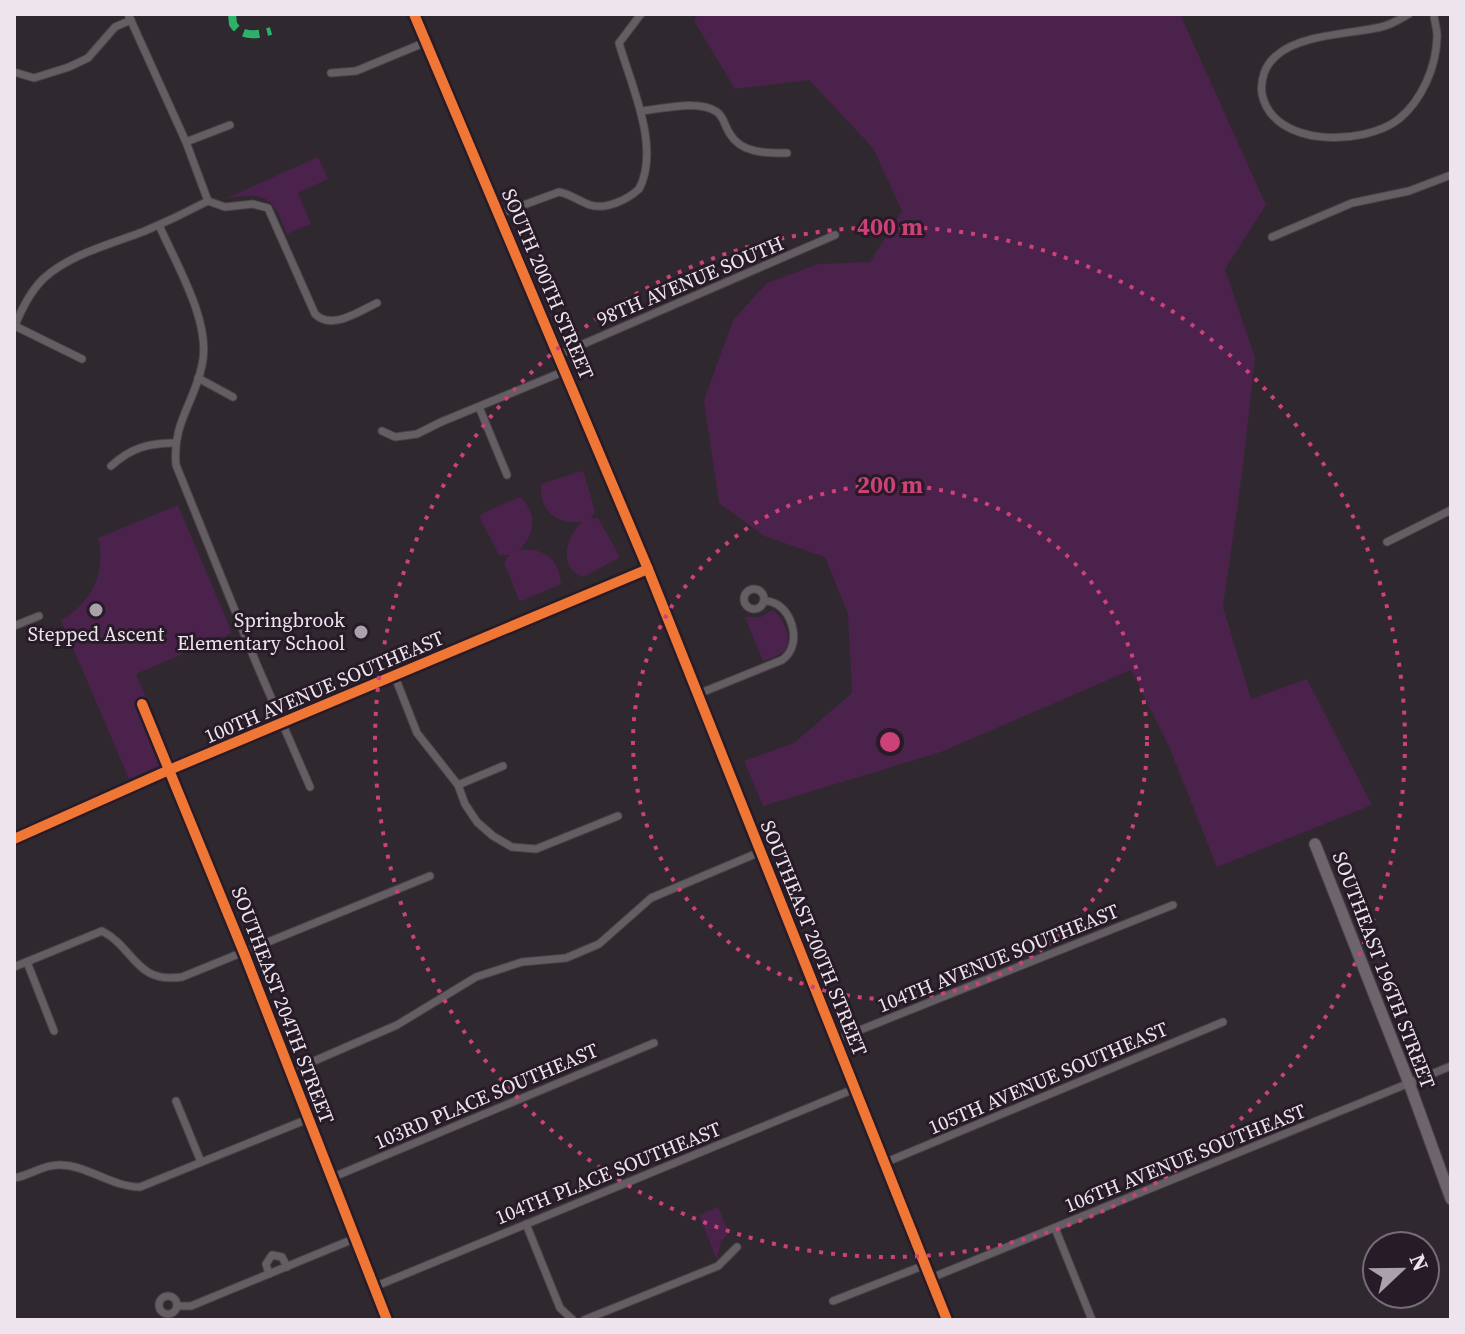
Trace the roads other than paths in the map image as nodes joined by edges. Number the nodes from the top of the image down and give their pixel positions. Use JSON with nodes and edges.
{"nodes":[{"id":1,"x":414,"y":14,"type":"edge"},
{"id":2,"x":641,"y":14,"type":"edge"},
{"id":3,"x":1409,"y":14,"type":"edge"},
{"id":4,"x":1431,"y":15,"type":"edge"},
{"id":5,"x":129,"y":17,"type":"edge"},
{"id":6,"x":426,"y":42,"type":"junction"},
{"id":7,"x":15,"y":72,"type":"edge"},
{"id":8,"x":331,"y":73,"type":"dead end"},
{"id":9,"x":641,"y":111,"type":"junction"},
{"id":10,"x":230,"y":125,"type":"dead end"},
{"id":11,"x":186,"y":142,"type":"junction"},
{"id":12,"x":787,"y":153,"type":"dead end"},
{"id":13,"x":1451,"y":175,"type":"edge"},
{"id":14,"x":208,"y":201,"type":"junction"},
{"id":15,"x":499,"y":214,"type":"junction"},
{"id":16,"x":159,"y":225,"type":"junction"},
{"id":17,"x":835,"y":235,"type":"dead end"},
{"id":18,"x":1272,"y":237,"type":"dead end"},
{"id":19,"x":377,"y":303,"type":"dead end"},
{"id":20,"x":14,"y":327,"type":"edge"},
{"id":21,"x":558,"y":355,"type":"junction"},
{"id":22,"x":82,"y":359,"type":"dead end"},
{"id":23,"x":565,"y":371,"type":"junction"},
{"id":24,"x":198,"y":378,"type":"junction"},
{"id":25,"x":233,"y":397,"type":"dead end"},
{"id":26,"x":479,"y":407,"type":"junction"},
{"id":27,"x":382,"y":431,"type":"dead end"},
{"id":28,"x":175,"y":443,"type":"junction"},
{"id":29,"x":111,"y":466,"type":"dead end"},
{"id":30,"x":507,"y":475,"type":"dead end"},
{"id":31,"x":1451,"y":510,"type":"edge"},
{"id":32,"x":1387,"y":542,"type":"dead end"},
{"id":33,"x":648,"y":569,"type":"junction"},
{"id":34,"x":764,"y":601,"type":"dead end"},
{"id":35,"x":39,"y":616,"type":"dead end"},
{"id":36,"x":14,"y":626,"type":"edge"},
{"id":37,"x":395,"y":677,"type":"junction"},
{"id":38,"x":698,"y":694,"type":"junction"},
{"id":39,"x":142,"y":704,"type":"dead end"},
{"id":40,"x":281,"y":724,"type":"junction"},
{"id":41,"x":503,"y":766,"type":"dead end"},
{"id":42,"x":169,"y":770,"type":"junction"},
{"id":43,"x":458,"y":785,"type":"junction"},
{"id":44,"x":310,"y":787,"type":"dead end"},
{"id":45,"x":618,"y":816,"type":"dead end"},
{"id":46,"x":14,"y":839,"type":"edge"},
{"id":47,"x":1315,"y":844,"type":"dead end"},
{"id":48,"x":760,"y":852,"type":"junction"},
{"id":49,"x":430,"y":876,"type":"dead end"},
{"id":50,"x":1173,"y":905,"type":"dead end"},
{"id":51,"x":244,"y":953,"type":"junction"},
{"id":52,"x":27,"y":962,"type":"junction"},
{"id":53,"x":14,"y":967,"type":"edge"},
{"id":54,"x":1223,"y":1022,"type":"dead end"},
{"id":55,"x":54,"y":1031,"type":"dead end"},
{"id":56,"x":835,"y":1040,"type":"junction"},
{"id":57,"x":654,"y":1043,"type":"dead end"},
{"id":58,"x":1451,"y":1066,"type":"edge"},
{"id":59,"x":291,"y":1071,"type":"junction"},
{"id":60,"x":1409,"y":1083,"type":"junction"},
{"id":61,"x":854,"y":1089,"type":"junction"},
{"id":62,"x":176,"y":1101,"type":"dead end"},
{"id":63,"x":308,"y":1119,"type":"junction"},
{"id":64,"x":201,"y":1162,"type":"junction"},
{"id":65,"x":884,"y":1163,"type":"junction"},
{"id":66,"x":14,"y":1178,"type":"edge"},
{"id":67,"x":331,"y":1178,"type":"junction"},
{"id":68,"x":1451,"y":1199,"type":"edge"},
{"id":69,"x":526,"y":1224,"type":"junction"},
{"id":70,"x":1055,"y":1228,"type":"junction"},
{"id":71,"x":356,"y":1238,"type":"junction"},
{"id":72,"x":737,"y":1247,"type":"dead end"},
{"id":73,"x":925,"y":1265,"type":"junction"},
{"id":74,"x":287,"y":1267,"type":"junction"},
{"id":75,"x":269,"y":1274,"type":"junction"},
{"id":76,"x":931,"y":1278,"type":"junction"},
{"id":77,"x":374,"y":1287,"type":"junction"},
{"id":78,"x":833,"y":1301,"type":"dead end"},
{"id":79,"x":177,"y":1306,"type":"dead end"},
{"id":80,"x":387,"y":1320,"type":"edge"},
{"id":81,"x":573,"y":1320,"type":"edge"},
{"id":82,"x":584,"y":1320,"type":"edge"},
{"id":83,"x":947,"y":1320,"type":"edge"},
{"id":84,"x":1092,"y":1320,"type":"edge"}],
"edges":[{"from":1,"to":6,"type":"street","name":"SOUTH 200TH STREET"},
{"from":2,"to":9,"type":"street"},
{"from":3,"to":4,"type":"street"},
{"from":5,"to":7,"type":"street"},
{"from":5,"to":11,"type":"street"},
{"from":6,"to":8,"type":"street"},
{"from":6,"to":15,"type":"street","name":"SOUTH 200TH STREET"},
{"from":9,"to":12,"type":"street"},
{"from":9,"to":15,"type":"street"},
{"from":10,"to":11,"type":"street"},
{"from":11,"to":14,"type":"street"},
{"from":13,"to":18,"type":"street"},
{"from":14,"to":16,"type":"street"},
{"from":14,"to":19,"type":"street"},
{"from":15,"to":21,"type":"street","name":"SOUTH 200TH STREET"},
{"from":16,"to":20,"type":"street"},
{"from":16,"to":24,"type":"street"},
{"from":17,"to":21,"type":"street","name":"98TH AVENUE SOUTH"},
{"from":20,"to":22,"type":"street"},
{"from":21,"to":23,"type":"street","name":"SOUTH 200TH STREET"},
{"from":23,"to":26,"type":"street"},
{"from":23,"to":33,"type":"street","name":"SOUTH 200TH STREET"},
{"from":24,"to":25,"type":"street"},
{"from":24,"to":28,"type":"street"},
{"from":26,"to":27,"type":"street"},
{"from":26,"to":30,"type":"street"},
{"from":28,"to":29,"type":"street"},
{"from":28,"to":40,"type":"street"},
{"from":31,"to":32,"type":"street"},
{"from":33,"to":37,"type":"street","name":"100TH AVENUE SOUTHEAST"},
{"from":33,"to":38,"type":"street","name":"SOUTHEAST 200TH STREET"},
{"from":34,"to":38,"type":"street"},
{"from":35,"to":36,"type":"street"},
{"from":37,"to":40,"type":"street","name":"100TH AVENUE SOUTHEAST"},
{"from":37,"to":43,"type":"street"},
{"from":38,"to":48,"type":"street","name":"SOUTHEAST 200TH STREET"},
{"from":39,"to":42,"type":"street","name":"SOUTHEAST 204TH STREET"},
{"from":40,"to":42,"type":"street","name":"100TH AVENUE SOUTHEAST"},
{"from":40,"to":44,"type":"street"},
{"from":41,"to":43,"type":"street"},
{"from":42,"to":46,"type":"street","name":"100TH AVENUE SOUTHEAST"},
{"from":42,"to":51,"type":"street","name":"SOUTHEAST 204TH STREET"},
{"from":43,"to":45,"type":"street"},
{"from":47,"to":60,"type":"street","name":"SOUTHEAST 196TH STREET"},
{"from":48,"to":56,"type":"street","name":"SOUTHEAST 200TH STREET"},
{"from":48,"to":59,"type":"street"},
{"from":49,"to":51,"type":"street"},
{"from":50,"to":56,"type":"street","name":"104TH AVENUE SOUTHEAST"},
{"from":51,"to":52,"type":"street"},
{"from":51,"to":59,"type":"street","name":"SOUTHEAST 204TH STREET"},
{"from":52,"to":53,"type":"street"},
{"from":52,"to":55,"type":"street"},
{"from":54,"to":65,"type":"street","name":"105TH AVENUE SOUTHEAST"},
{"from":56,"to":61,"type":"street","name":"SOUTHEAST 200TH STREET"},
{"from":57,"to":67,"type":"street","name":"103RD PLACE SOUTHEAST"},
{"from":58,"to":60,"type":"street","name":"106TH AVENUE SOUTHEAST"},
{"from":59,"to":63,"type":"street","name":"SOUTHEAST 204TH STREET"},
{"from":60,"to":68,"type":"street","name":"SOUTHEAST 196TH STREET"},
{"from":60,"to":70,"type":"street","name":"106TH AVENUE SOUTHEAST"},
{"from":61,"to":65,"type":"street","name":"SOUTHEAST 200TH STREET"},
{"from":61,"to":69,"type":"street","name":"104TH PLACE SOUTHEAST"},
{"from":62,"to":64,"type":"street"},
{"from":63,"to":64,"type":"street"},
{"from":63,"to":67,"type":"street","name":"SOUTHEAST 204TH STREET"},
{"from":64,"to":66,"type":"street"},
{"from":65,"to":73,"type":"street","name":"SOUTHEAST 200TH STREET"},
{"from":67,"to":71,"type":"street","name":"SOUTHEAST 204TH STREET"},
{"from":69,"to":77,"type":"street","name":"104TH PLACE SOUTHEAST"},
{"from":69,"to":81,"type":"street"},
{"from":70,"to":76,"type":"street","name":"106TH AVENUE SOUTHEAST"},
{"from":70,"to":84,"type":"street"},
{"from":71,"to":74,"type":"street"},
{"from":71,"to":77,"type":"street","name":"SOUTHEAST 204TH STREET"},
{"from":72,"to":82,"type":"street"},
{"from":73,"to":76,"type":"street","name":"SOUTHEAST 200TH STREET"},
{"from":73,"to":78,"type":"street"},
{"from":74,"to":75,"type":"street"},
{"from":74,"to":75,"type":"street"},
{"from":75,"to":79,"type":"street"},
{"from":76,"to":83,"type":"street","name":"SOUTHEAST 200TH STREET"},
{"from":77,"to":80,"type":"street","name":"SOUTHEAST 204TH STREET"}]}
